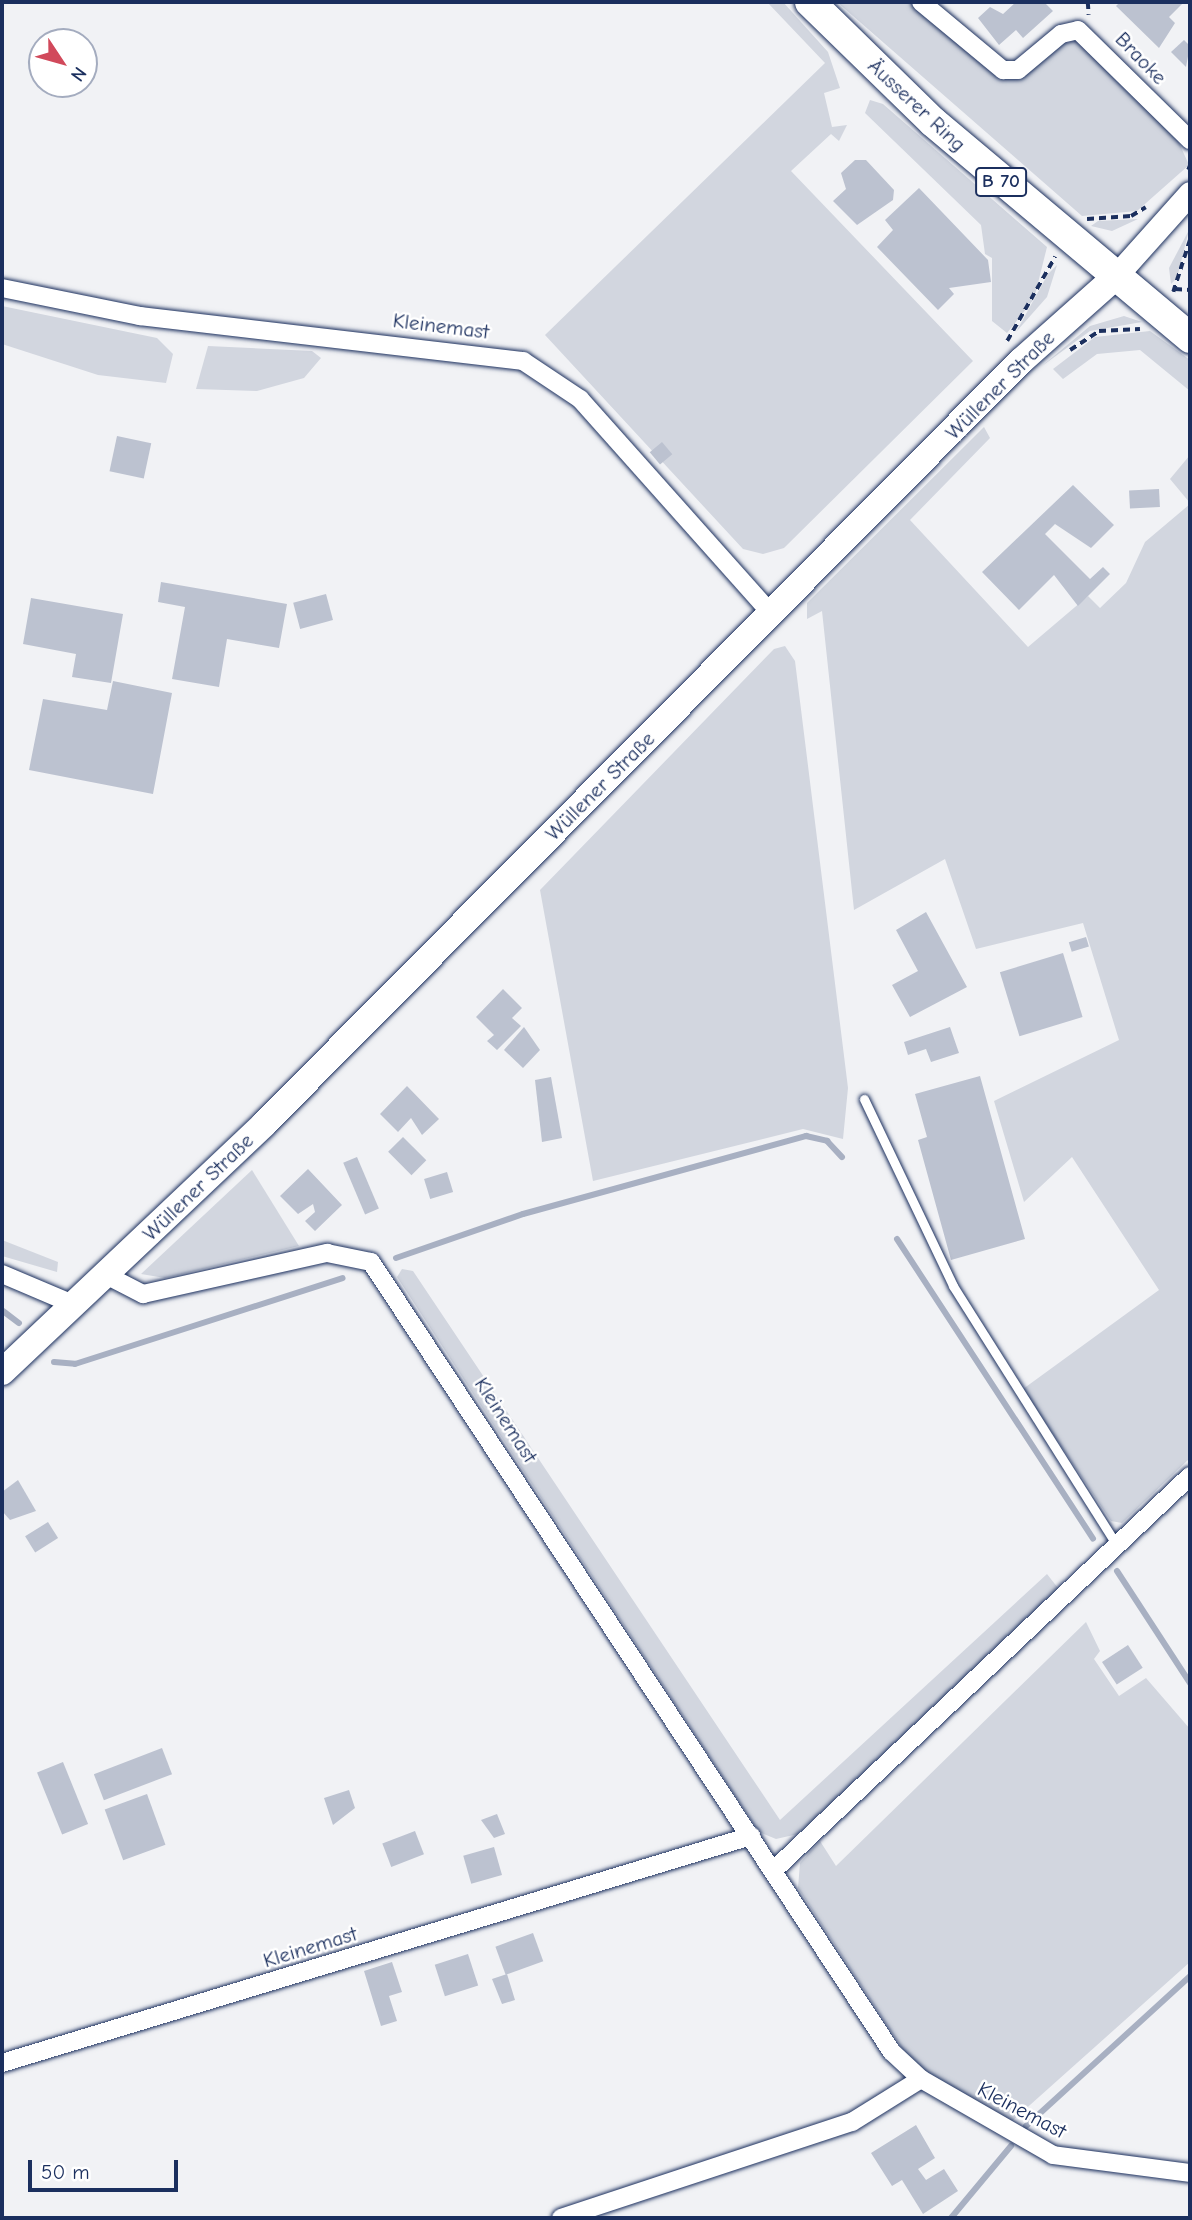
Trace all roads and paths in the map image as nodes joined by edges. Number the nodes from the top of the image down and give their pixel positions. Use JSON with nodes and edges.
{"nodes":[{"id":1,"x":810,"y":2,"type":"edge"},
{"id":2,"x":921,"y":2,"type":"edge"},
{"id":3,"x":1190,"y":140,"type":"edge"},
{"id":4,"x":1190,"y":164,"type":"edge"},
{"id":5,"x":1188,"y":170,"type":"dead end"},
{"id":6,"x":1190,"y":193,"type":"edge"},
{"id":7,"x":1113,"y":279,"type":"junction"},
{"id":8,"x":2,"y":288,"type":"edge"},
{"id":9,"x":1175,"y":289,"type":"dead end"},
{"id":10,"x":1190,"y":290,"type":"edge"},
{"id":11,"x":1190,"y":338,"type":"edge"},
{"id":12,"x":771,"y":613,"type":"junction"},
{"id":13,"x":864,"y":1099,"type":"dead end"},
{"id":14,"x":2,"y":1274,"type":"edge"},
{"id":15,"x":106,"y":1275,"type":"junction"},
{"id":16,"x":75,"y":1305,"type":"junction"},
{"id":17,"x":2,"y":1372,"type":"edge"},
{"id":18,"x":1190,"y":1476,"type":"edge"},
{"id":19,"x":1117,"y":1545,"type":"junction"},
{"id":20,"x":751,"y":1836,"type":"junction"},
{"id":21,"x":774,"y":1870,"type":"junction"},
{"id":22,"x":2,"y":2063,"type":"edge"},
{"id":23,"x":921,"y":2079,"type":"junction"},
{"id":24,"x":1190,"y":2173,"type":"edge"},
{"id":25,"x":561,"y":2218,"type":"edge"}],
"edges":[{"from":1,"to":7,"type":"main road","name":"Äusserer Ring","number":"B 70"},
{"from":2,"to":3,"type":"street","name":"Braoke"},
{"from":4,"to":5,"type":"path"},
{"from":6,"to":7,"type":"street","name":"Wüllener Straße"},
{"from":7,"to":11,"type":"main road","name":"Äusserer Ring","number":"B 70"},
{"from":7,"to":12,"type":"main road","name":"Wüllener Straße"},
{"from":8,"to":12,"type":"street","name":"Kleinemast"},
{"from":9,"to":10,"type":"path"},
{"from":12,"to":15,"type":"main road","name":"Wüllener Straße"},
{"from":13,"to":19,"type":"lane"},
{"from":14,"to":16,"type":"street"},
{"from":15,"to":16,"type":"main road","name":"Wüllener Straße"},
{"from":15,"to":20,"type":"street","name":"Kleinemast"},
{"from":16,"to":17,"type":"main road","name":"Wüllener Straße"},
{"from":18,"to":19,"type":"street"},
{"from":19,"to":21,"type":"street"},
{"from":20,"to":21,"type":"street","name":"Kleinemast"},
{"from":20,"to":22,"type":"street","name":"Kleinemast"},
{"from":21,"to":23,"type":"street","name":"Kleinemast"},
{"from":23,"to":24,"type":"street","name":"Kleinemast"},
{"from":23,"to":25,"type":"street"}]}
